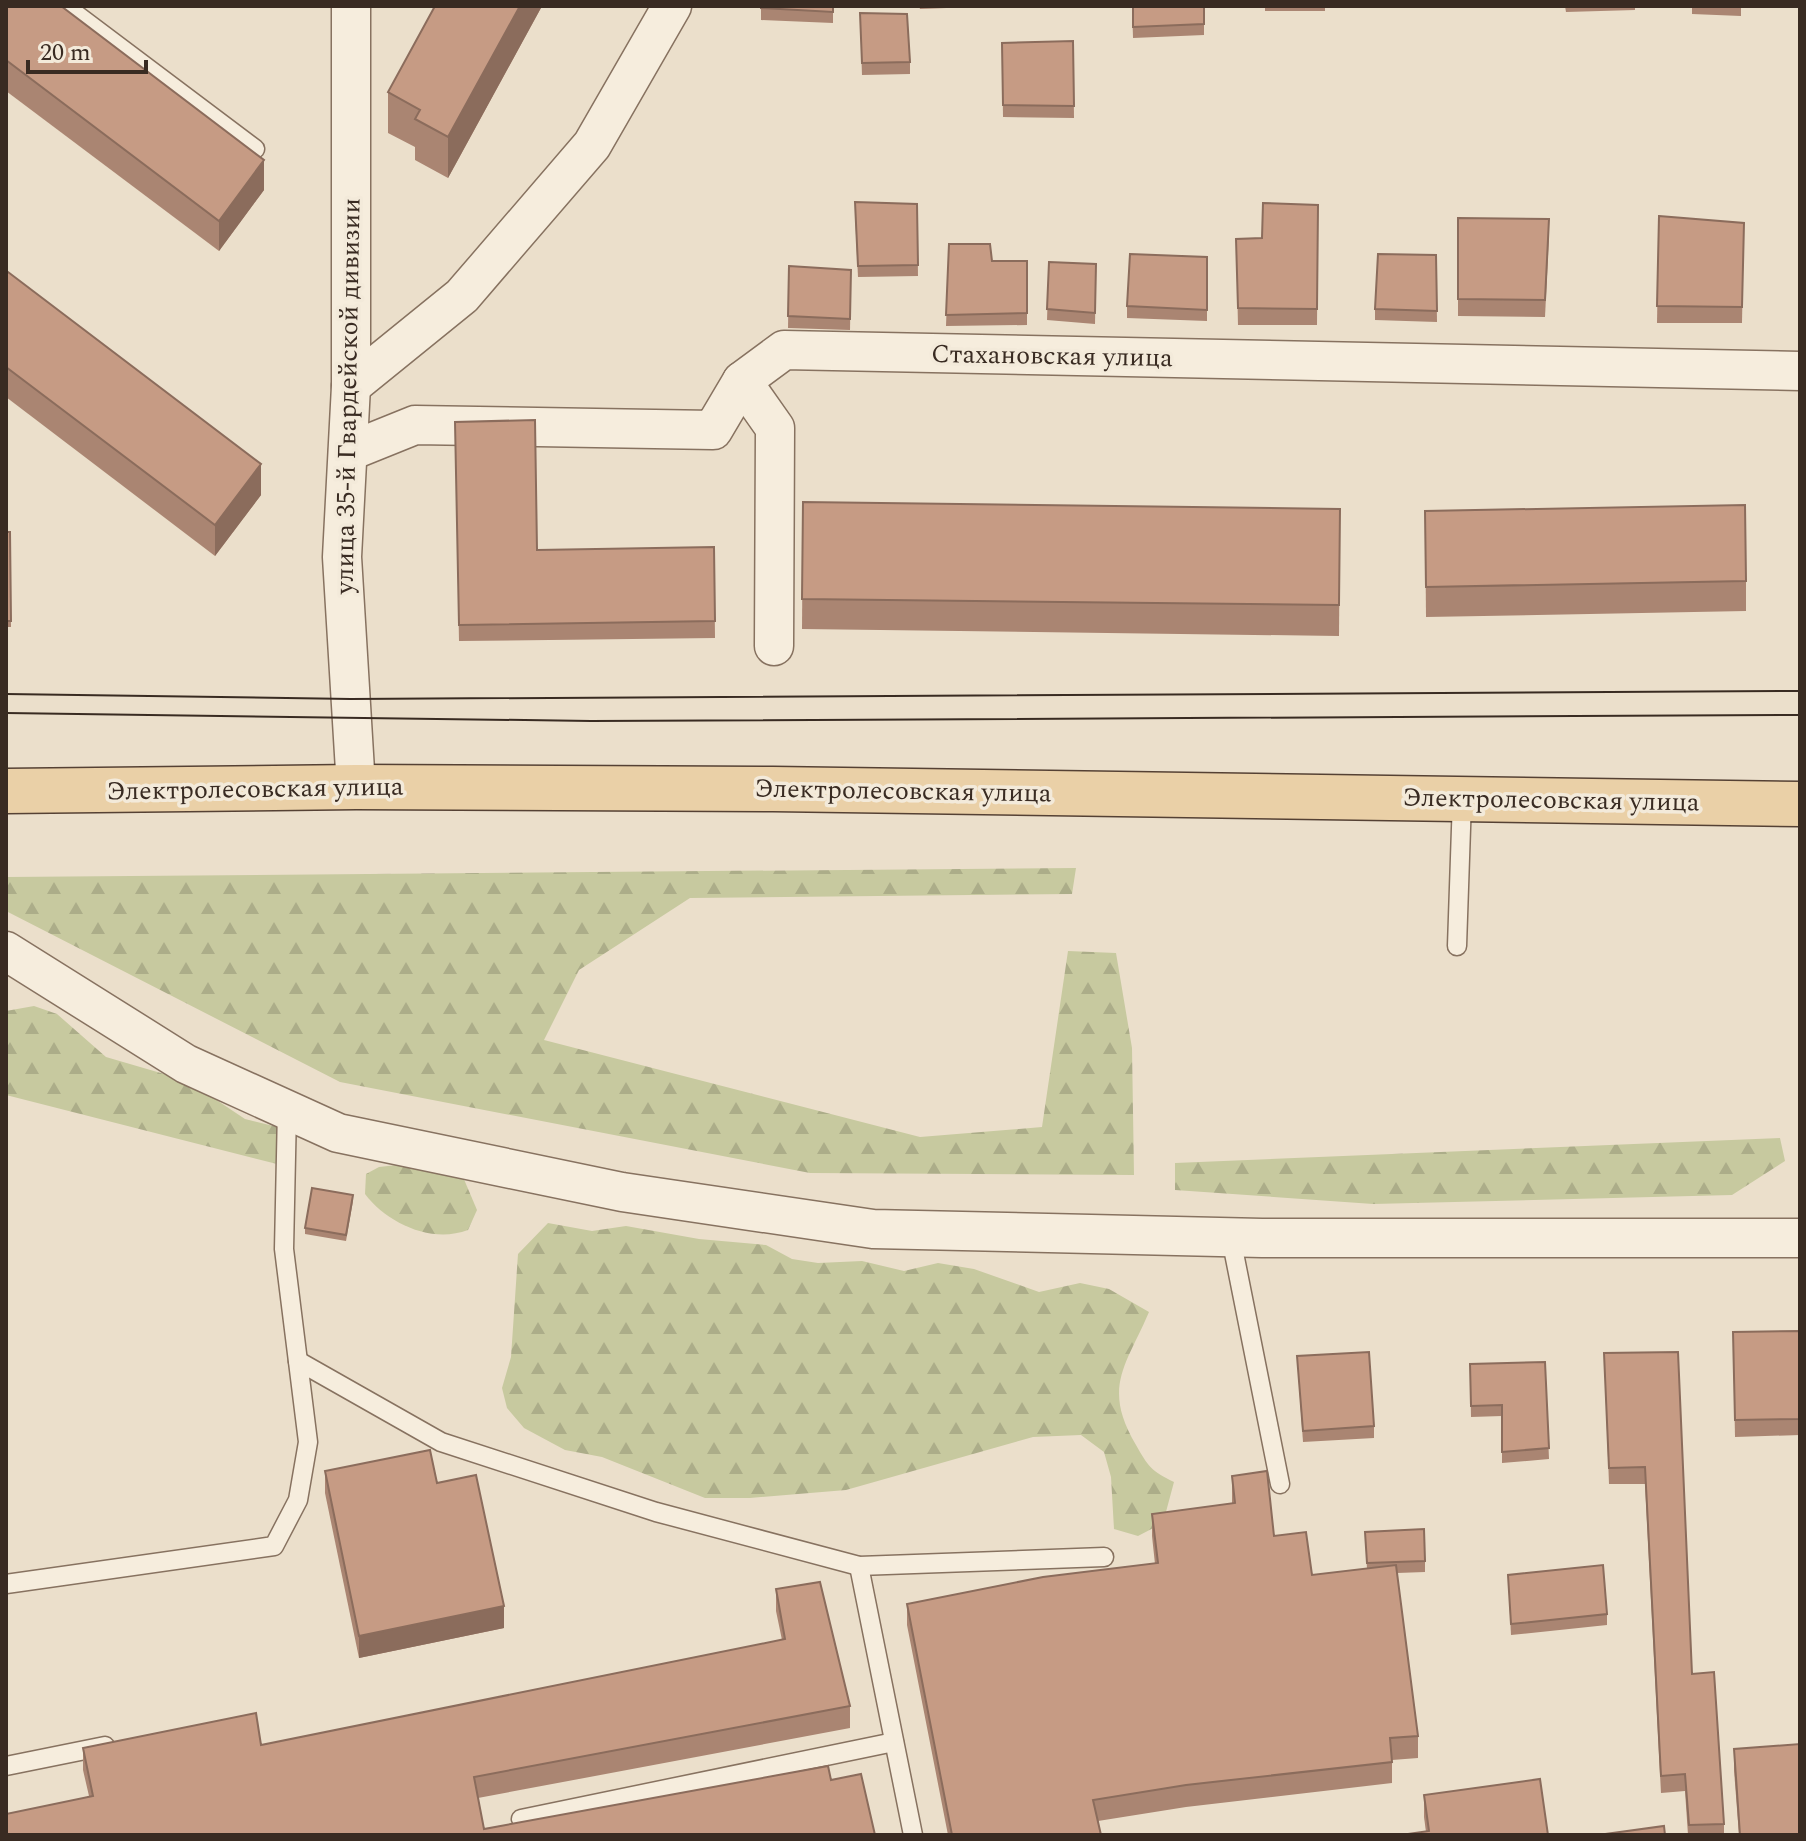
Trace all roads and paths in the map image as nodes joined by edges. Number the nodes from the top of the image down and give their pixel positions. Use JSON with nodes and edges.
{"nodes":[{"id":1,"x":65,"y":6,"type":"edge"},
{"id":2,"x":351,"y":6,"type":"edge"},
{"id":3,"x":672,"y":6,"type":"edge"},
{"id":4,"x":255,"y":149,"type":"edge"},
{"id":5,"x":1800,"y":371,"type":"edge"},
{"id":6,"x":742,"y":381,"type":"junction"},
{"id":7,"x":351,"y":386,"type":"junction"},
{"id":8,"x":348,"y":452,"type":"junction"},
{"id":9,"x":774,"y":646,"type":"dead end"},
{"id":10,"x":356,"y":787,"type":"junction"},
{"id":11,"x":1462,"y":799,"type":"junction"},
{"id":12,"x":17,"y":800,"type":"edge"},
{"id":13,"x":1800,"y":804,"type":"edge"},
{"id":14,"x":1457,"y":946,"type":"dead end"},
{"id":15,"x":6,"y":951,"type":"edge"},
{"id":16,"x":287,"y":1110,"type":"junction"},
{"id":17,"x":1231,"y":1238,"type":"junction"},
{"id":18,"x":1800,"y":1238,"type":"edge"},
{"id":19,"x":298,"y":1361,"type":"junction"},
{"id":20,"x":1280,"y":1484,"type":"dead end"},
{"id":21,"x":1104,"y":1557,"type":"dead end"},
{"id":22,"x":859,"y":1566,"type":"junction"},
{"id":23,"x":6,"y":1584,"type":"edge"},
{"id":24,"x":894,"y":1742,"type":"junction"},
{"id":25,"x":108,"y":1745,"type":"edge"},
{"id":26,"x":6,"y":1766,"type":"edge"},
{"id":27,"x":521,"y":1819,"type":"edge"},
{"id":28,"x":913,"y":1835,"type":"edge"}],
"edges":[{"from":1,"to":4,"type":"lane"},
{"from":2,"to":7,"type":"street","name":"улица 35-й Гвардейской дивизии"},
{"from":3,"to":7,"type":"street"},
{"from":5,"to":6,"type":"street","name":"Стахановская улица"},
{"from":6,"to":8,"type":"street","name":"Стахановская улица"},
{"from":6,"to":9,"type":"street"},
{"from":7,"to":8,"type":"street","name":"улица 35-й Гвардейской дивизии"},
{"from":8,"to":10,"type":"street","name":"улица 35-й Гвардейской дивизии"},
{"from":10,"to":11,"type":"main road","name":"Электролесовская улица"},
{"from":10,"to":12,"type":"main road","name":"Электролесовская улица"},
{"from":11,"to":13,"type":"main road","name":"Электролесовская улица"},
{"from":11,"to":14,"type":"lane"},
{"from":15,"to":16,"type":"street"},
{"from":16,"to":17,"type":"street"},
{"from":16,"to":19,"type":"lane"},
{"from":17,"to":18,"type":"street"},
{"from":17,"to":20,"type":"lane"},
{"from":19,"to":22,"type":"lane"},
{"from":19,"to":23,"type":"lane"},
{"from":21,"to":22,"type":"lane"},
{"from":22,"to":24,"type":"lane"},
{"from":24,"to":27,"type":"lane"},
{"from":24,"to":28,"type":"lane"},
{"from":25,"to":26,"type":"lane"}]}
